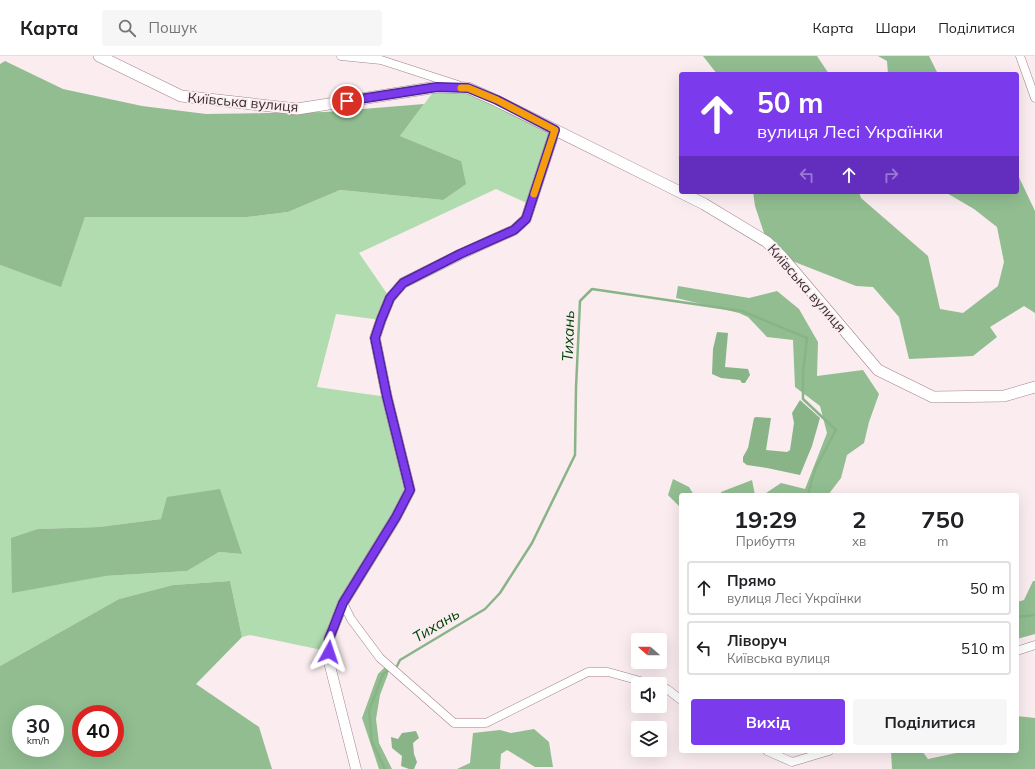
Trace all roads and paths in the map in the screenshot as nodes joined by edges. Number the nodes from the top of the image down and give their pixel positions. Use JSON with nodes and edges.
{"nodes":[{"id":1,"x":99,"y":56,"type":"edge"},
{"id":2,"x":341,"y":56,"type":"edge"},
{"id":3,"x":1020,"y":56,"type":"edge"},
{"id":4,"x":468,"y":88,"type":"junction"},
{"id":5,"x":1035,"y":98,"type":"edge"},
{"id":6,"x":555,"y":130,"type":"junction"},
{"id":7,"x":679,"y":192,"type":"edge"},
{"id":8,"x":684,"y":194,"type":"edge"},
{"id":9,"x":1035,"y":387,"type":"edge"},
{"id":10,"x":343,"y":603,"type":"junction"},
{"id":11,"x":1035,"y":645,"type":"edge"},
{"id":12,"x":1019,"y":650,"type":"edge"},
{"id":13,"x":631,"y":678,"type":"edge"},
{"id":14,"x":667,"y":689,"type":"edge"},
{"id":15,"x":679,"y":698,"type":"edge"},
{"id":16,"x":770,"y":753,"type":"edge"},
{"id":17,"x":824,"y":753,"type":"edge"},
{"id":18,"x":793,"y":766,"type":"edge"},
{"id":19,"x":356,"y":769,"type":"edge"}],
"edges":[{"from":1,"to":4,"type":"main road","name":"Київська вулиця"},
{"from":2,"to":4,"type":"street"},
{"from":3,"to":5,"type":"street"},
{"from":4,"to":6,"type":"main road","name":"Київська вулиця"},
{"from":6,"to":7,"type":"main road","name":"Київська вулиця"},
{"from":6,"to":10,"type":"street"},
{"from":8,"to":9,"type":"main road","name":"Київська вулиця"},
{"from":10,"to":13,"type":"street"},
{"from":10,"to":19,"type":"street"},
{"from":11,"to":12,"type":"street"},
{"from":14,"to":15,"type":"street"},
{"from":16,"to":18,"type":"street"},
{"from":17,"to":18,"type":"street"}]}
